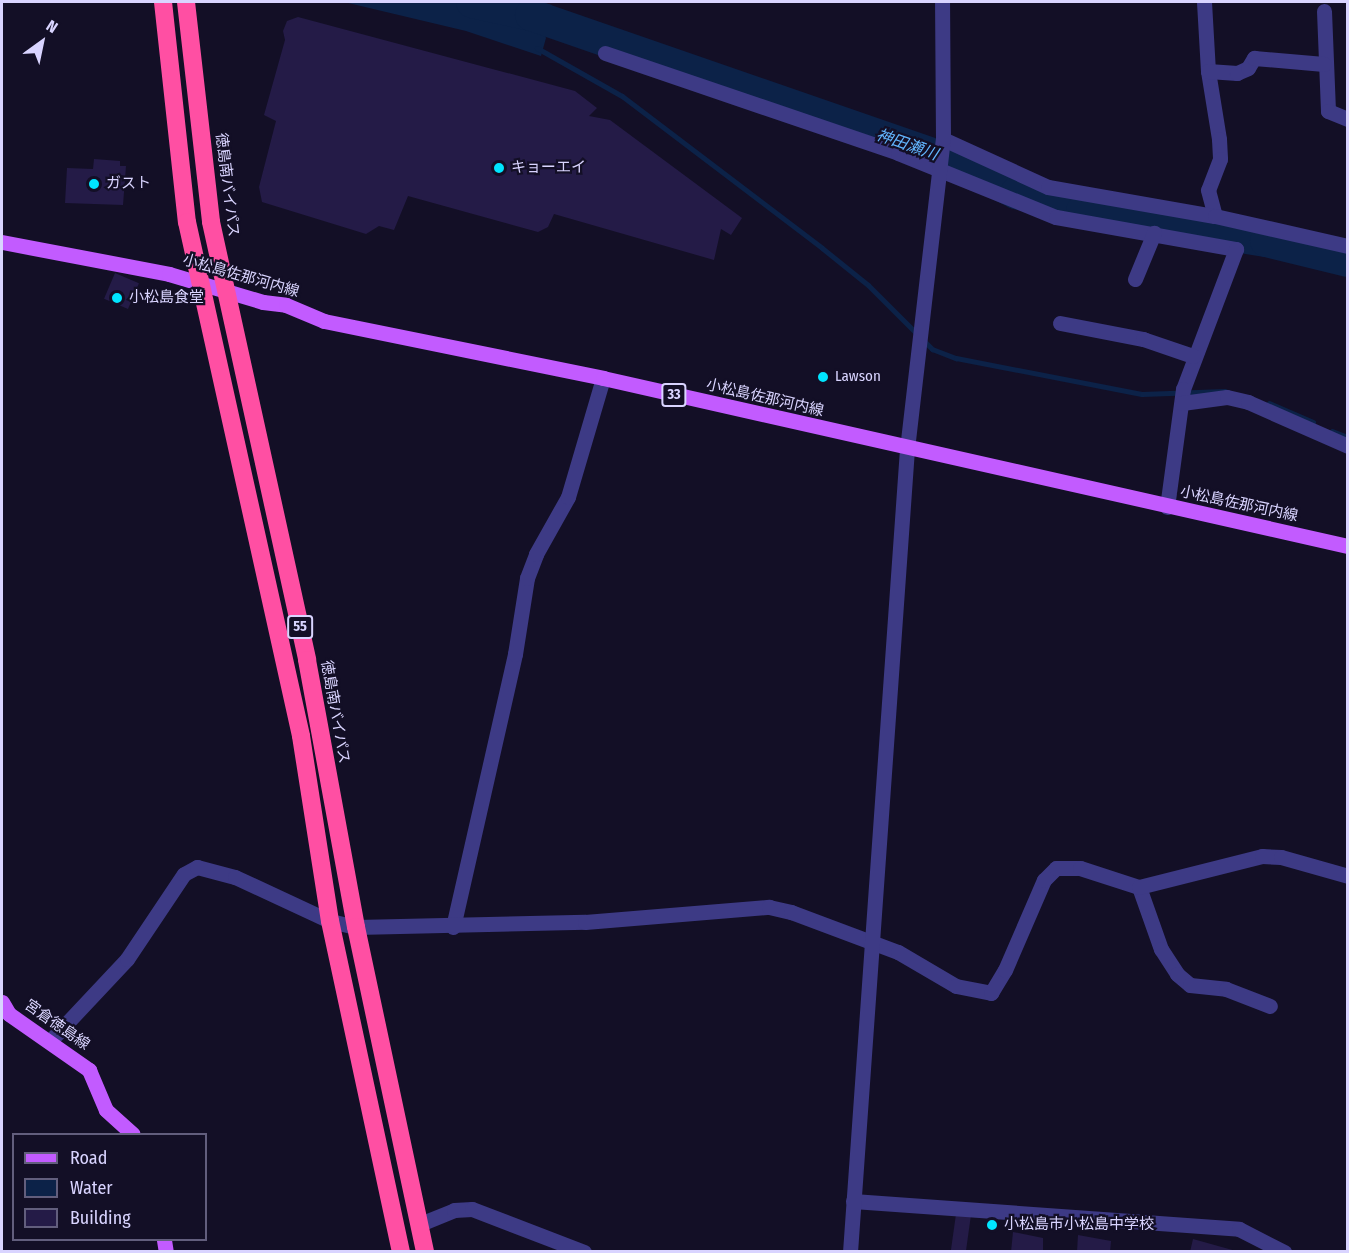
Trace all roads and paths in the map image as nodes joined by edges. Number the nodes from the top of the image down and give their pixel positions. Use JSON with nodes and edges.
{"nodes":[{"id":1,"x":163,"y":2,"type":"edge"},
{"id":2,"x":186,"y":2,"type":"edge"},
{"id":3,"x":942,"y":2,"type":"edge"},
{"id":4,"x":1204,"y":2,"type":"edge"},
{"id":5,"x":1324,"y":12,"type":"dead end"},
{"id":6,"x":605,"y":53,"type":"dead end"},
{"id":7,"x":1324,"y":64,"type":"junction"},
{"id":8,"x":1208,"y":71,"type":"junction"},
{"id":9,"x":1347,"y":120,"type":"edge"},
{"id":10,"x":940,"y":153,"type":"junction"},
{"id":11,"x":1215,"y":216,"type":"junction"},
{"id":12,"x":1154,"y":232,"type":"junction"},
{"id":13,"x":2,"y":242,"type":"edge"},
{"id":14,"x":1347,"y":246,"type":"edge"},
{"id":15,"x":1134,"y":279,"type":"dead end"},
{"id":16,"x":201,"y":284,"type":"junction"},
{"id":17,"x":228,"y":293,"type":"junction"},
{"id":18,"x":1060,"y":323,"type":"dead end"},
{"id":19,"x":1192,"y":356,"type":"junction"},
{"id":20,"x":603,"y":378,"type":"junction"},
{"id":21,"x":1183,"y":397,"type":"junction"},
{"id":22,"x":1347,"y":446,"type":"edge"},
{"id":23,"x":907,"y":449,"type":"junction"},
{"id":24,"x":1167,"y":507,"type":"junction"},
{"id":25,"x":1347,"y":546,"type":"edge"},
{"id":26,"x":1347,"y":876,"type":"edge"},
{"id":27,"x":1139,"y":887,"type":"junction"},
{"id":28,"x":330,"y":921,"type":"junction"},
{"id":29,"x":356,"y":927,"type":"junction"},
{"id":30,"x":453,"y":927,"type":"junction"},
{"id":31,"x":872,"y":941,"type":"junction"},
{"id":32,"x":2,"y":1002,"type":"edge"},
{"id":33,"x":1270,"y":1006,"type":"dead end"},
{"id":34,"x":50,"y":1041,"type":"junction"},
{"id":35,"x":131,"y":1133,"type":"edge"},
{"id":36,"x":853,"y":1201,"type":"junction"},
{"id":37,"x":420,"y":1224,"type":"junction"},
{"id":38,"x":401,"y":1251,"type":"edge"},
{"id":39,"x":425,"y":1251,"type":"edge"},
{"id":40,"x":584,"y":1251,"type":"edge"},
{"id":41,"x":850,"y":1251,"type":"edge"},
{"id":42,"x":1284,"y":1251,"type":"edge"}],
"edges":[{"from":1,"to":16,"type":"highway","number":"55"},
{"from":2,"to":17,"type":"highway","name":"徳島南バイパス","number":"55"},
{"from":3,"to":10,"type":"street"},
{"from":4,"to":8,"type":"street"},
{"from":5,"to":7,"type":"street"},
{"from":6,"to":10,"type":"street"},
{"from":7,"to":8,"type":"street"},
{"from":7,"to":9,"type":"street"},
{"from":8,"to":11,"type":"street"},
{"from":10,"to":11,"type":"street"},
{"from":10,"to":12,"type":"street"},
{"from":10,"to":23,"type":"street"},
{"from":11,"to":14,"type":"street"},
{"from":12,"to":15,"type":"street"},
{"from":12,"to":19,"type":"street"},
{"from":13,"to":16,"type":"main road","name":"小松島佐那河内線","number":"33"},
{"from":16,"to":17,"type":"main road","name":"小松島佐那河内線","number":"33"},
{"from":16,"to":28,"type":"highway","number":"55"},
{"from":17,"to":20,"type":"main road","name":"小松島佐那河内線","number":"33"},
{"from":17,"to":29,"type":"highway","name":"徳島南バイパス","number":"55"},
{"from":18,"to":19,"type":"street"},
{"from":19,"to":21,"type":"street"},
{"from":20,"to":23,"type":"main road","name":"小松島佐那河内線","number":"33"},
{"from":20,"to":30,"type":"street"},
{"from":21,"to":22,"type":"street"},
{"from":21,"to":24,"type":"street"},
{"from":23,"to":24,"type":"main road","name":"小松島佐那河内線","number":"33"},
{"from":23,"to":31,"type":"street"},
{"from":24,"to":25,"type":"main road","name":"小松島佐那河内線","number":"33"},
{"from":26,"to":27,"type":"street"},
{"from":27,"to":31,"type":"street"},
{"from":27,"to":33,"type":"street"},
{"from":28,"to":29,"type":"street"},
{"from":28,"to":34,"type":"street"},
{"from":28,"to":38,"type":"highway","number":"55"},
{"from":29,"to":30,"type":"street"},
{"from":29,"to":37,"type":"highway","name":"徳島南バイパス","number":"55"},
{"from":30,"to":31,"type":"street"},
{"from":31,"to":36,"type":"street"},
{"from":32,"to":34,"type":"main road","name":"宮倉徳島線"},
{"from":34,"to":35,"type":"main road","name":"宮倉徳島線"},
{"from":36,"to":41,"type":"street"},
{"from":36,"to":42,"type":"street"},
{"from":37,"to":39,"type":"highway","name":"徳島南バイパス","number":"55"},
{"from":37,"to":40,"type":"street"}]}
